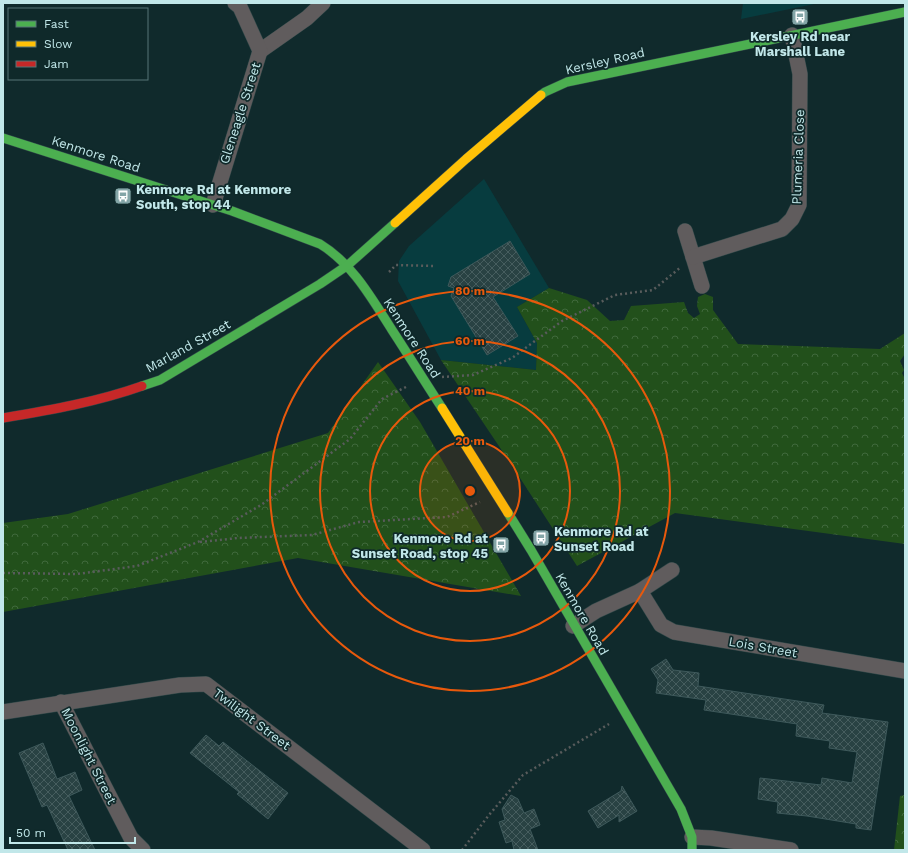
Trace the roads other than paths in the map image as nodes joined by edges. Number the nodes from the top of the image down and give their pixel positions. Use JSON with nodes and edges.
{"nodes":[{"id":1,"x":235,"y":3,"type":"edge"},
{"id":2,"x":323,"y":3,"type":"edge"},
{"id":3,"x":905,"y":12,"type":"edge"},
{"id":4,"x":792,"y":35,"type":"junction"},
{"id":5,"x":260,"y":51,"type":"junction"},
{"id":6,"x":3,"y":138,"type":"edge"},
{"id":7,"x":213,"y":205,"type":"junction"},
{"id":8,"x":685,"y":231,"type":"dead end"},
{"id":9,"x":693,"y":257,"type":"junction"},
{"id":10,"x":348,"y":265,"type":"junction"},
{"id":11,"x":702,"y":286,"type":"dead end"},
{"id":12,"x":3,"y":418,"type":"edge"},
{"id":13,"x":672,"y":570,"type":"dead end"},
{"id":14,"x":640,"y":591,"type":"junction"},
{"id":15,"x":573,"y":626,"type":"junction"},
{"id":16,"x":905,"y":671,"type":"edge"},
{"id":17,"x":61,"y":702,"type":"junction"},
{"id":18,"x":3,"y":712,"type":"edge"},
{"id":19,"x":692,"y":843,"type":"edge"},
{"id":20,"x":143,"y":850,"type":"edge"},
{"id":21,"x":423,"y":850,"type":"edge"},
{"id":22,"x":791,"y":850,"type":"edge"}],
"edges":[{"from":1,"to":5,"type":"street","name":"Gleneagle Street"},
{"from":2,"to":5,"type":"street"},
{"from":3,"to":4,"type":"street","name":"Kersley Road"},
{"from":4,"to":9,"type":"street","name":"Plumeria Close"},
{"from":4,"to":10,"type":"street","name":"Kersley Road"},
{"from":5,"to":7,"type":"street","name":"Gleneagle Street"},
{"from":6,"to":7,"type":"street","name":"Kenmore Road"},
{"from":7,"to":10,"type":"street","name":"Kenmore Road"},
{"from":8,"to":9,"type":"street"},
{"from":9,"to":11,"type":"street"},
{"from":10,"to":12,"type":"street","name":"Marland Street"},
{"from":10,"to":15,"type":"street","name":"Kenmore Road"},
{"from":13,"to":14,"type":"street"},
{"from":14,"to":15,"type":"street"},
{"from":14,"to":16,"type":"street","name":"Lois Street"},
{"from":15,"to":19,"type":"street","name":"Kenmore Road"},
{"from":17,"to":18,"type":"street","name":"Twilight Street"},
{"from":17,"to":20,"type":"street","name":"Moonlight Street"},
{"from":17,"to":21,"type":"street","name":"Twilight Street"},
{"from":19,"to":22,"type":"street"}]}
